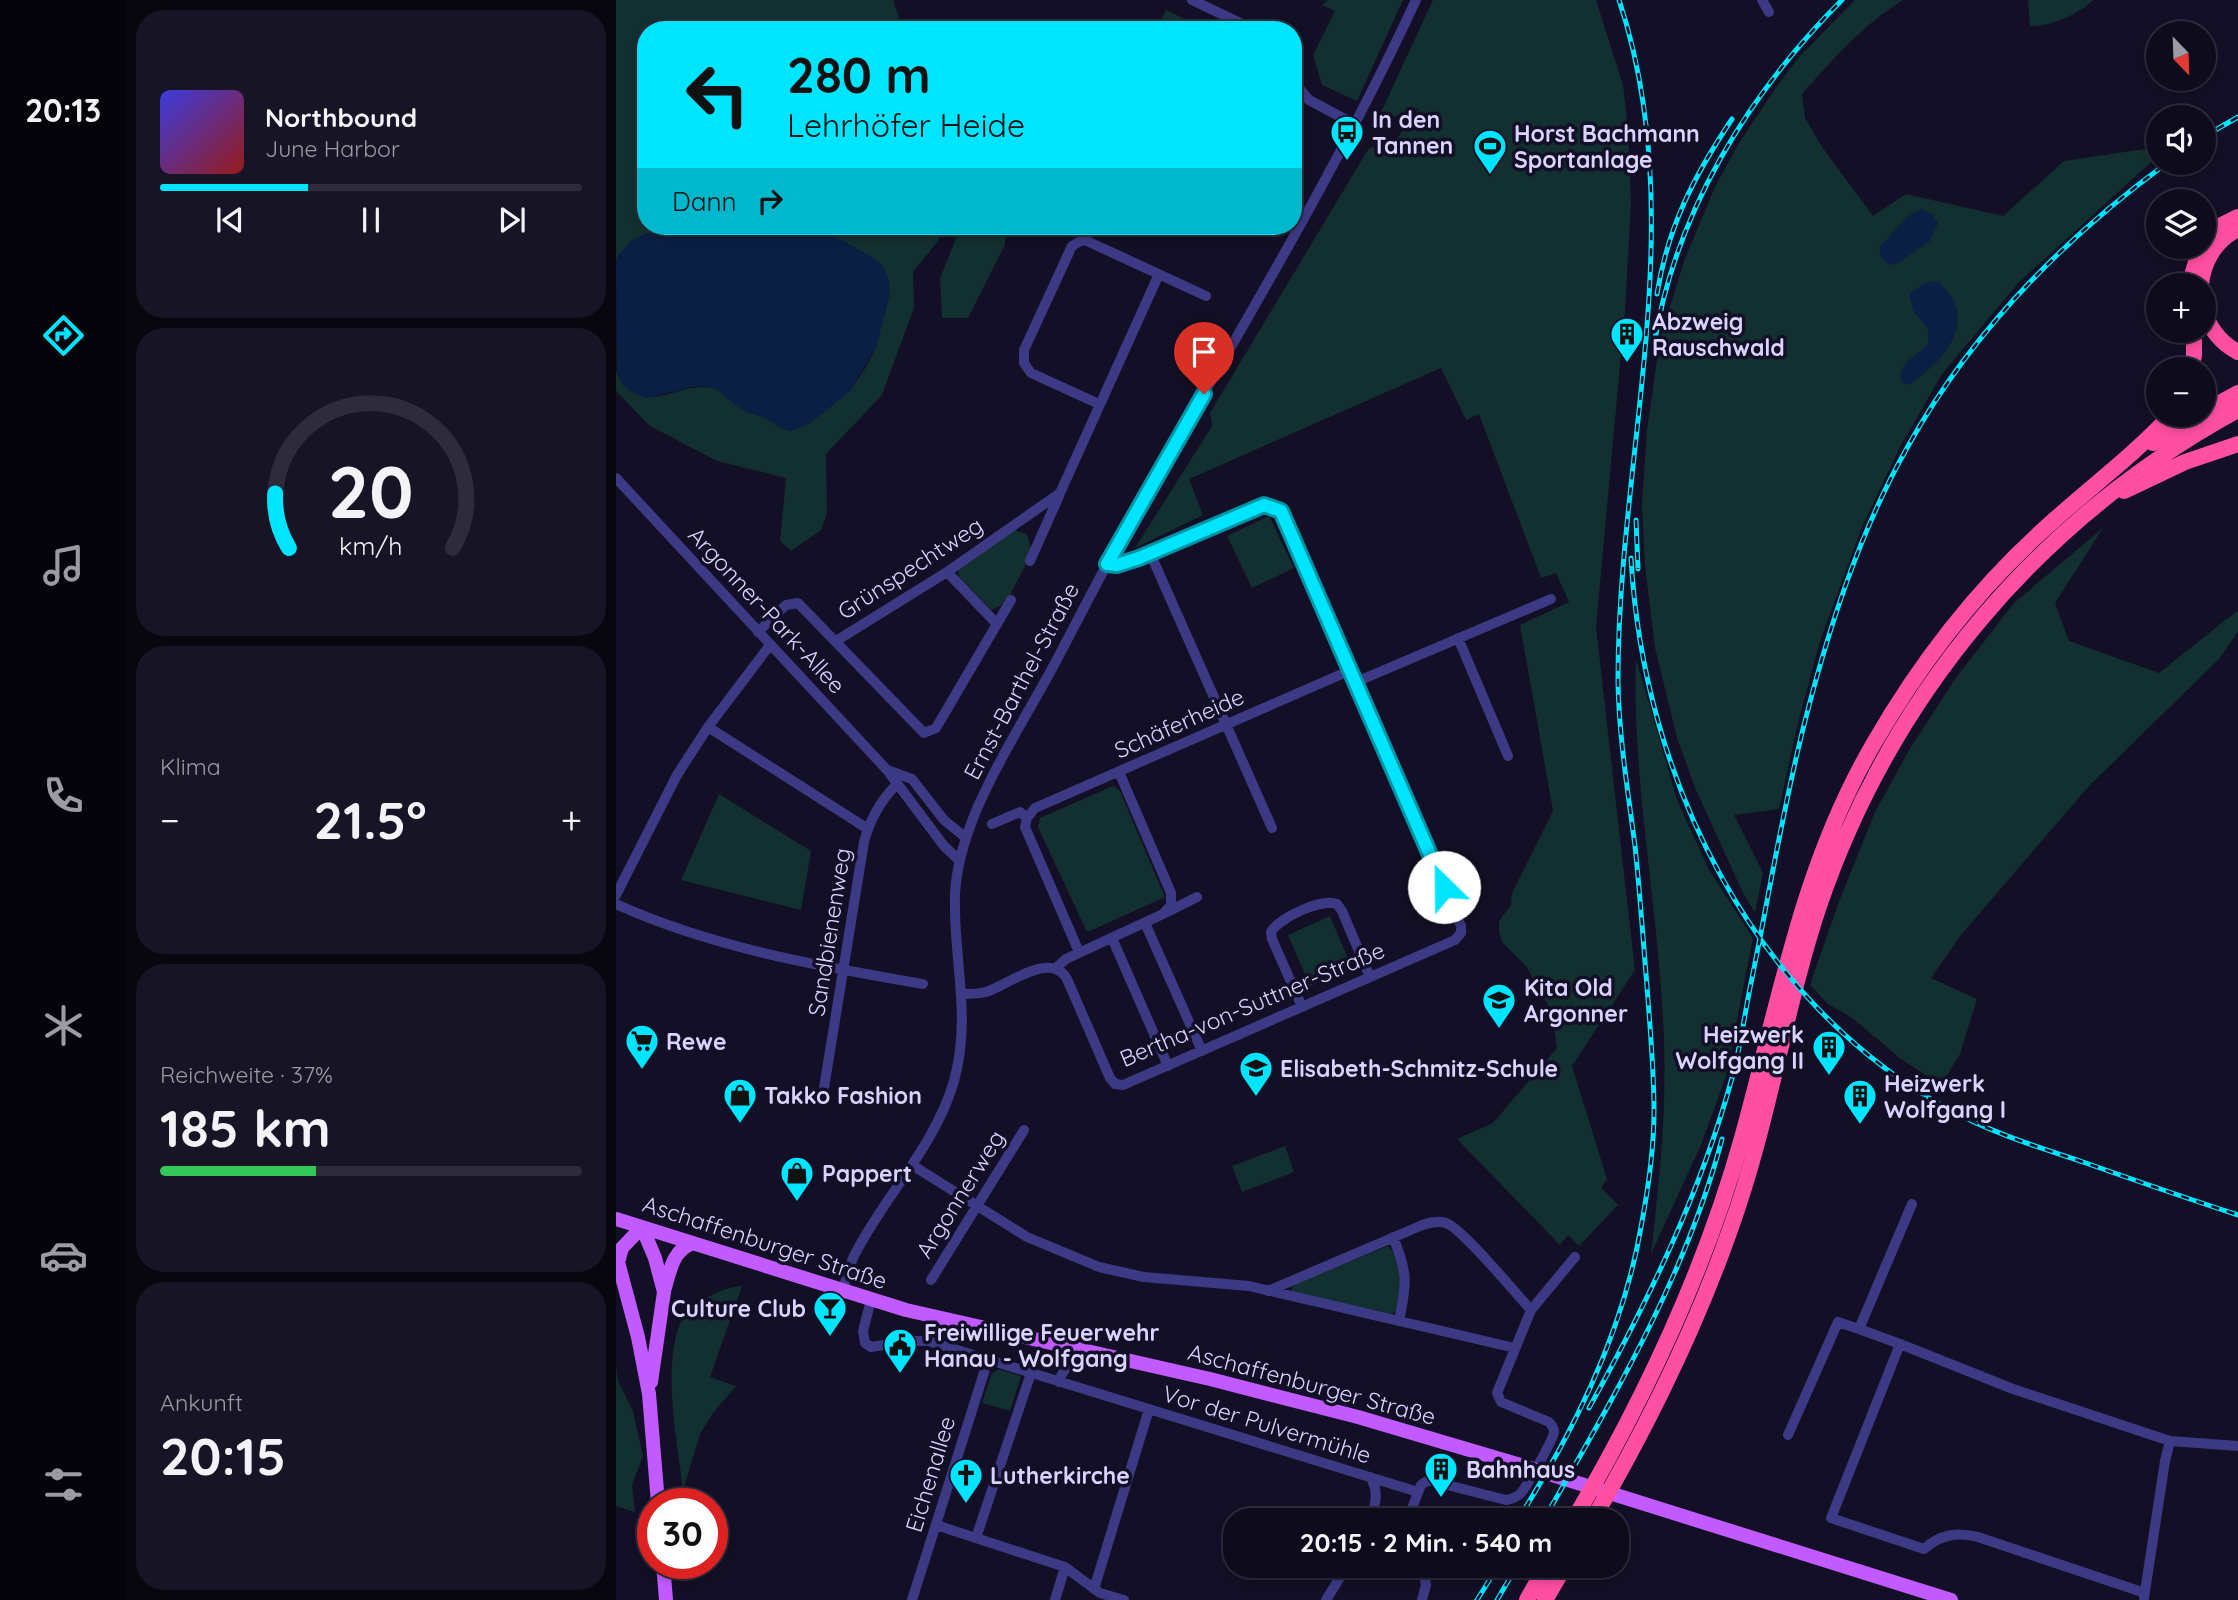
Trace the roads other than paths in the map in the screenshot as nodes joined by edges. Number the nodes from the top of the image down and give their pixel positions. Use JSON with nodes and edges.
{"nodes":[{"id":1,"x":1416,"y":0,"type":"edge"},
{"id":2,"x":1762,"y":0,"type":"edge"},
{"id":3,"x":1196,"y":1,"type":"edge"},
{"id":4,"x":1769,"y":12,"type":"dead end"},
{"id":5,"x":1235,"y":21,"type":"edge"},
{"id":6,"x":1302,"y":91,"type":"edge"},
{"id":7,"x":1356,"y":125,"type":"junction"},
{"id":8,"x":2238,"y":217,"type":"edge"},
{"id":9,"x":1302,"y":224,"type":"edge"},
{"id":10,"x":2238,"y":229,"type":"edge"},
{"id":11,"x":2216,"y":230,"type":"edge"},
{"id":12,"x":1296,"y":235,"type":"edge"},
{"id":13,"x":2204,"y":273,"type":"edge"},
{"id":14,"x":1159,"y":274,"type":"junction"},
{"id":15,"x":1206,"y":296,"type":"dead end"},
{"id":16,"x":2216,"y":334,"type":"edge"},
{"id":17,"x":2238,"y":352,"type":"edge"},
{"id":18,"x":2238,"y":393,"type":"edge"},
{"id":19,"x":1099,"y":404,"type":"junction"},
{"id":20,"x":2216,"y":405,"type":"edge"},
{"id":21,"x":2238,"y":410,"type":"edge"},
{"id":22,"x":2158,"y":427,"type":"edge"},
{"id":23,"x":2180,"y":427,"type":"edge"},
{"id":24,"x":2238,"y":444,"type":"edge"},
{"id":25,"x":2105,"y":476,"type":"junction"},
{"id":26,"x":616,"y":479,"type":"edge"},
{"id":27,"x":1060,"y":493,"type":"junction"},
{"id":28,"x":2097,"y":504,"type":"junction"},
{"id":29,"x":1150,"y":553,"type":"junction"},
{"id":30,"x":1030,"y":561,"type":"dead end"},
{"id":31,"x":1107,"y":564,"type":"junction"},
{"id":32,"x":947,"y":572,"type":"junction"},
{"id":33,"x":1551,"y":599,"type":"dead end"},
{"id":34,"x":1011,"y":600,"type":"dead end"},
{"id":35,"x":996,"y":624,"type":"junction"},
{"id":36,"x":758,"y":632,"type":"junction"},
{"id":37,"x":1458,"y":638,"type":"junction"},
{"id":38,"x":836,"y":641,"type":"junction"},
{"id":39,"x":770,"y":645,"type":"junction"},
{"id":40,"x":1351,"y":670,"type":"junction"},
{"id":41,"x":1356,"y":682,"type":"junction"},
{"id":42,"x":1226,"y":725,"type":"junction"},
{"id":43,"x":708,"y":727,"type":"junction"},
{"id":44,"x":1508,"y":756,"type":"dead end"},
{"id":45,"x":887,"y":770,"type":"junction"},
{"id":46,"x":1119,"y":772,"type":"junction"},
{"id":47,"x":897,"y":784,"type":"junction"},
{"id":48,"x":1027,"y":818,"type":"junction"},
{"id":49,"x":992,"y":824,"type":"dead end"},
{"id":50,"x":1272,"y":828,"type":"dead end"},
{"id":51,"x":868,"y":829,"type":"junction"},
{"id":52,"x":966,"y":838,"type":"junction"},
{"id":53,"x":960,"y":861,"type":"junction"},
{"id":54,"x":616,"y":895,"type":"edge"},
{"id":55,"x":1197,"y":897,"type":"dead end"},
{"id":56,"x":616,"y":904,"type":"edge"},
{"id":57,"x":1163,"y":914,"type":"junction"},
{"id":58,"x":1145,"y":923,"type":"junction"},
{"id":59,"x":1112,"y":938,"type":"junction"},
{"id":60,"x":1079,"y":952,"type":"junction"},
{"id":61,"x":1056,"y":967,"type":"junction"},
{"id":62,"x":844,"y":971,"type":"junction"},
{"id":63,"x":1370,"y":977,"type":"junction"},
{"id":64,"x":923,"y":984,"type":"dead end"},
{"id":65,"x":963,"y":994,"type":"junction"},
{"id":66,"x":1301,"y":1007,"type":"junction"},
{"id":67,"x":1202,"y":1051,"type":"junction"},
{"id":68,"x":1168,"y":1066,"type":"junction"},
{"id":69,"x":823,"y":1094,"type":"dead end"},
{"id":70,"x":1024,"y":1130,"type":"dead end"},
{"id":71,"x":912,"y":1166,"type":"junction"},
{"id":72,"x":1912,"y":1204,"type":"dead end"},
{"id":73,"x":976,"y":1205,"type":"junction"},
{"id":74,"x":616,"y":1219,"type":"edge"},
{"id":75,"x":642,"y":1227,"type":"junction"},
{"id":76,"x":1393,"y":1237,"type":"junction"},
{"id":77,"x":692,"y":1243,"type":"junction"},
{"id":78,"x":1575,"y":1257,"type":"dead end"},
{"id":79,"x":618,"y":1274,"type":"edge"},
{"id":80,"x":931,"y":1280,"type":"dead end"},
{"id":81,"x":843,"y":1290,"type":"junction"},
{"id":82,"x":1268,"y":1291,"type":"junction"},
{"id":83,"x":664,"y":1292,"type":"junction"},
{"id":84,"x":872,"y":1300,"type":"junction"},
{"id":85,"x":1531,"y":1310,"type":"junction"},
{"id":86,"x":1399,"y":1321,"type":"junction"},
{"id":87,"x":1859,"y":1329,"type":"junction"},
{"id":88,"x":1900,"y":1344,"type":"junction"},
{"id":89,"x":1515,"y":1349,"type":"junction"},
{"id":90,"x":1095,"y":1354,"type":"junction"},
{"id":91,"x":988,"y":1360,"type":"junction"},
{"id":92,"x":1031,"y":1373,"type":"junction"},
{"id":93,"x":1059,"y":1382,"type":"junction"},
{"id":94,"x":649,"y":1394,"type":"junction"},
{"id":95,"x":1149,"y":1409,"type":"junction"},
{"id":96,"x":1788,"y":1435,"type":"dead end"},
{"id":97,"x":2170,"y":1441,"type":"junction"},
{"id":98,"x":2238,"y":1446,"type":"edge"},
{"id":99,"x":1370,"y":1478,"type":"junction"},
{"id":100,"x":657,"y":1488,"type":"edge"},
{"id":101,"x":1418,"y":1492,"type":"junction"},
{"id":102,"x":1373,"y":1508,"type":"edge"},
{"id":103,"x":1412,"y":1508,"type":"edge"},
{"id":104,"x":1580,"y":1508,"type":"edge"},
{"id":105,"x":1599,"y":1508,"type":"edge"},
{"id":106,"x":936,"y":1525,"type":"junction"},
{"id":107,"x":976,"y":1538,"type":"junction"},
{"id":108,"x":1065,"y":1567,"type":"junction"},
{"id":109,"x":1340,"y":1578,"type":"edge"},
{"id":110,"x":1425,"y":1578,"type":"edge"},
{"id":111,"x":1539,"y":1578,"type":"edge"},
{"id":112,"x":1558,"y":1578,"type":"edge"},
{"id":113,"x":664,"y":1579,"type":"edge"},
{"id":114,"x":1094,"y":1589,"type":"junction"},
{"id":115,"x":2144,"y":1597,"type":"edge"},
{"id":116,"x":666,"y":1600,"type":"edge"},
{"id":117,"x":912,"y":1600,"type":"edge"},
{"id":118,"x":1055,"y":1600,"type":"edge"},
{"id":119,"x":1124,"y":1600,"type":"edge"},
{"id":120,"x":1326,"y":1600,"type":"edge"},
{"id":121,"x":1422,"y":1600,"type":"edge"},
{"id":122,"x":1527,"y":1600,"type":"edge"},
{"id":123,"x":1545,"y":1600,"type":"edge"},
{"id":124,"x":1951,"y":1600,"type":"edge"}],
"edges":[{"from":1,"to":7,"type":"street"},
{"from":2,"to":4,"type":"street"},
{"from":3,"to":5,"type":"street"},
{"from":6,"to":7,"type":"street"},
{"from":7,"to":9,"type":"street","name":"Ernst-Barthel-Straße"},
{"from":8,"to":11,"type":"highway"},
{"from":10,"to":13,"type":"highway"},
{"from":12,"to":31,"type":"street","name":"Ernst-Barthel-Straße"},
{"from":14,"to":15,"type":"street"},
{"from":14,"to":19,"type":"street"},
{"from":14,"to":19,"type":"street"},
{"from":16,"to":17,"type":"highway"},
{"from":18,"to":20,"type":"highway"},
{"from":19,"to":27,"type":"street"},
{"from":21,"to":28,"type":"highway"},
{"from":22,"to":25,"type":"highway"},
{"from":23,"to":25,"type":"highway"},
{"from":24,"to":28,"type":"highway"},
{"from":25,"to":104,"type":"highway"},
{"from":26,"to":36,"type":"street","name":"Argonner-Park-Allee"},
{"from":27,"to":30,"type":"street"},
{"from":27,"to":32,"type":"street","name":"Grünspechtweg"},
{"from":28,"to":105,"type":"highway"},
{"from":29,"to":31,"type":"street"},
{"from":29,"to":40,"type":"street"},
{"from":29,"to":42,"type":"street"},
{"from":31,"to":52,"type":"street","name":"Ernst-Barthel-Straße"},
{"from":32,"to":35,"type":"street"},
{"from":32,"to":38,"type":"street","name":"Grünspechtweg"},
{"from":33,"to":37,"type":"street"},
{"from":34,"to":35,"type":"street"},
{"from":35,"to":38,"type":"street"},
{"from":36,"to":38,"type":"street","name":"Grünspechtweg"},
{"from":36,"to":39,"type":"street","name":"Argonner-Park-Allee"},
{"from":37,"to":41,"type":"street"},
{"from":37,"to":44,"type":"street"},
{"from":39,"to":43,"type":"street"},
{"from":39,"to":45,"type":"street","name":"Argonner-Park-Allee"},
{"from":40,"to":41,"type":"street"},
{"from":40,"to":42,"type":"street","name":"Schäferheide"},
{"from":41,"to":63,"type":"street","name":"Bertha-von-Suttner-Straße"},
{"from":42,"to":46,"type":"street","name":"Schäferheide"},
{"from":42,"to":50,"type":"street"},
{"from":43,"to":51,"type":"street"},
{"from":43,"to":54,"type":"street"},
{"from":45,"to":47,"type":"street","name":"Argonner-Park-Allee"},
{"from":45,"to":52,"type":"street","name":"Argonner-Park-Allee"},
{"from":46,"to":48,"type":"street","name":"Schäferheide"},
{"from":46,"to":57,"type":"street"},
{"from":47,"to":51,"type":"street","name":"Sandbienenweg"},
{"from":47,"to":53,"type":"street","name":"Argonner-Park-Allee"},
{"from":48,"to":49,"type":"street","name":"Schäferheide"},
{"from":48,"to":60,"type":"street"},
{"from":51,"to":62,"type":"street","name":"Sandbienenweg"},
{"from":52,"to":53,"type":"street","name":"Ernst-Barthel-Straße"},
{"from":53,"to":65,"type":"street","name":"Ernst-Barthel-Straße"},
{"from":55,"to":57,"type":"street"},
{"from":56,"to":62,"type":"street"},
{"from":57,"to":58,"type":"street"},
{"from":58,"to":59,"type":"street"},
{"from":58,"to":67,"type":"street"},
{"from":59,"to":60,"type":"street"},
{"from":59,"to":68,"type":"street"},
{"from":60,"to":61,"type":"street"},
{"from":61,"to":65,"type":"street"},
{"from":61,"to":68,"type":"street","name":"Bertha-von-Suttner-Straße"},
{"from":62,"to":64,"type":"street"},
{"from":62,"to":69,"type":"street","name":"Sandbienenweg"},
{"from":63,"to":66,"type":"street","name":"Bertha-von-Suttner-Straße"},
{"from":63,"to":66,"type":"street"},
{"from":65,"to":71,"type":"street","name":"Ernst-Barthel-Straße"},
{"from":66,"to":67,"type":"street","name":"Bertha-von-Suttner-Straße"},
{"from":67,"to":68,"type":"street","name":"Bertha-von-Suttner-Straße"},
{"from":70,"to":73,"type":"street","name":"Argonnerweg"},
{"from":71,"to":73,"type":"street"},
{"from":71,"to":81,"type":"street","name":"Ernst-Barthel-Straße"},
{"from":72,"to":87,"type":"street"},
{"from":73,"to":80,"type":"street","name":"Argonnerweg"},
{"from":73,"to":82,"type":"street"},
{"from":74,"to":75,"type":"main road","name":"Aschaffenburger Straße"},
{"from":75,"to":77,"type":"main road","name":"Aschaffenburger Straße"},
{"from":75,"to":79,"type":"main road"},
{"from":75,"to":83,"type":"main road"},
{"from":76,"to":82,"type":"street"},
{"from":76,"to":85,"type":"street"},
{"from":76,"to":86,"type":"street"},
{"from":77,"to":81,"type":"main road","name":"Aschaffenburger Straße"},
{"from":77,"to":83,"type":"main road"},
{"from":78,"to":85,"type":"street"},
{"from":79,"to":94,"type":"main road"},
{"from":81,"to":84,"type":"main road","name":"Aschaffenburger Straße"},
{"from":82,"to":86,"type":"street"},
{"from":83,"to":94,"type":"main road"},
{"from":84,"to":90,"type":"main road","name":"Aschaffenburger Straße"},
{"from":84,"to":91,"type":"street","name":"Vor der Pulvermühle"},
{"from":85,"to":89,"type":"street"},
{"from":86,"to":89,"type":"street"},
{"from":87,"to":88,"type":"street"},
{"from":87,"to":96,"type":"street"},
{"from":88,"to":97,"type":"street"},
{"from":88,"to":115,"type":"street"},
{"from":89,"to":101,"type":"street"},
{"from":90,"to":93,"type":"street"},
{"from":90,"to":124,"type":"main road","name":"Aschaffenburger Straße"},
{"from":91,"to":92,"type":"street","name":"Vor der Pulvermühle"},
{"from":91,"to":106,"type":"street","name":"Eichenallee"},
{"from":92,"to":93,"type":"street","name":"Vor der Pulvermühle"},
{"from":92,"to":107,"type":"street"},
{"from":93,"to":95,"type":"street","name":"Vor der Pulvermühle"},
{"from":94,"to":100,"type":"main road"},
{"from":95,"to":99,"type":"street","name":"Vor der Pulvermühle"},
{"from":95,"to":114,"type":"street"},
{"from":97,"to":98,"type":"street"},
{"from":97,"to":115,"type":"street"},
{"from":99,"to":101,"type":"street","name":"Vor der Pulvermühle"},
{"from":99,"to":102,"type":"street"},
{"from":101,"to":103,"type":"street"},
{"from":106,"to":107,"type":"street"},
{"from":106,"to":117,"type":"street","name":"Eichenallee"},
{"from":107,"to":108,"type":"street"},
{"from":108,"to":114,"type":"street"},
{"from":108,"to":118,"type":"street"},
{"from":109,"to":120,"type":"street"},
{"from":110,"to":121,"type":"street"},
{"from":111,"to":122,"type":"highway"},
{"from":112,"to":123,"type":"highway"},
{"from":113,"to":116,"type":"main road"},
{"from":114,"to":119,"type":"street"}]}
